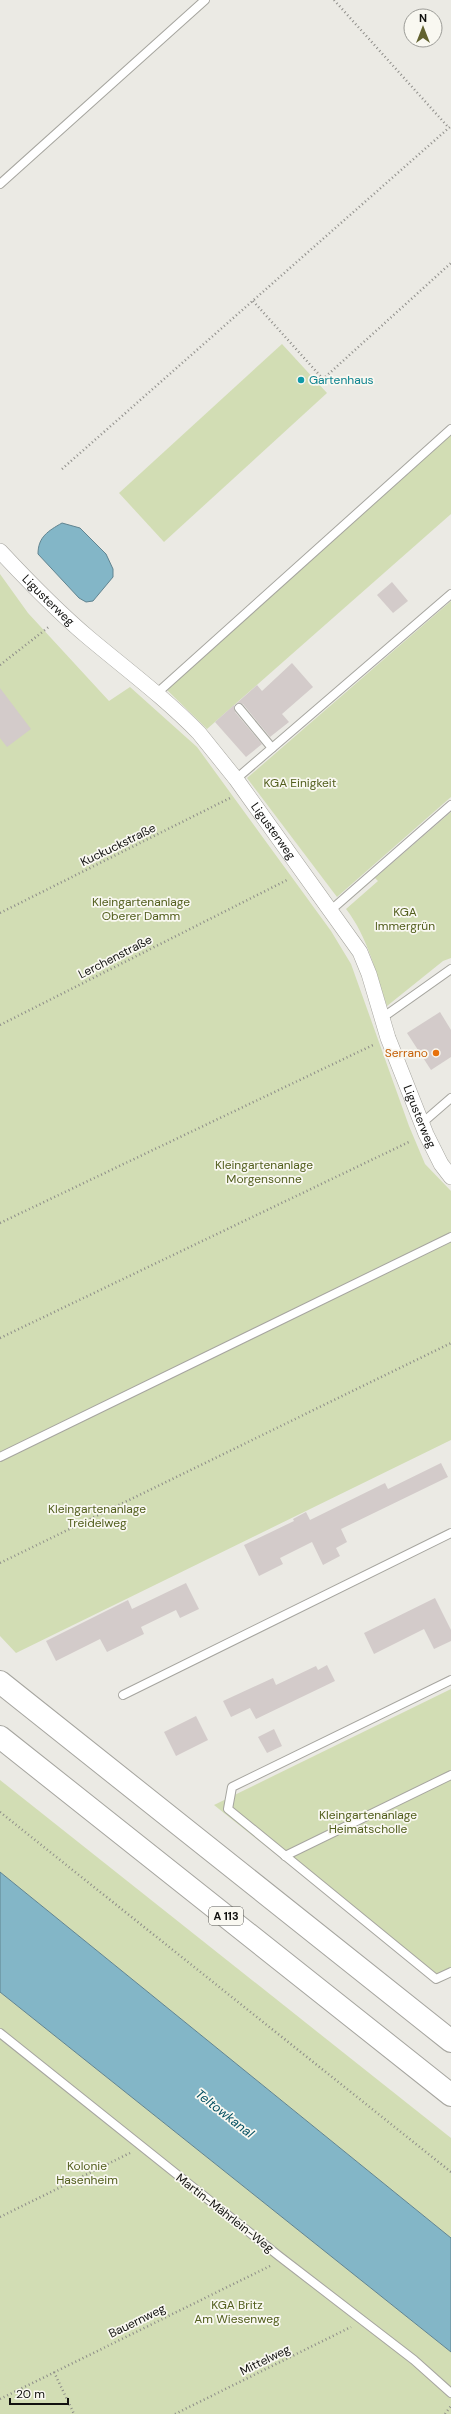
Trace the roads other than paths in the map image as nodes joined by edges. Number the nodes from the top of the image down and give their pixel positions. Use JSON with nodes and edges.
{"nodes":[{"id":1,"x":205,"y":0,"type":"edge"},
{"id":2,"x":0,"y":184,"type":"edge"},
{"id":3,"x":451,"y":429,"type":"edge"},
{"id":4,"x":0,"y":551,"type":"edge"},
{"id":5,"x":451,"y":594,"type":"edge"},
{"id":6,"x":156,"y":694,"type":"junction"},
{"id":7,"x":239,"y":708,"type":"dead end"},
{"id":8,"x":272,"y":748,"type":"junction"},
{"id":9,"x":240,"y":785,"type":"junction"},
{"id":10,"x":451,"y":805,"type":"edge"},
{"id":11,"x":331,"y":910,"type":"junction"},
{"id":12,"x":451,"y":969,"type":"edge"},
{"id":13,"x":382,"y":1018,"type":"junction"},
{"id":14,"x":451,"y":1098,"type":"edge"},
{"id":15,"x":424,"y":1129,"type":"junction"},
{"id":16,"x":451,"y":1177,"type":"edge"},
{"id":17,"x":451,"y":1237,"type":"edge"},
{"id":18,"x":0,"y":1457,"type":"edge"},
{"id":19,"x":451,"y":1533,"type":"edge"},
{"id":20,"x":451,"y":1680,"type":"edge"},
{"id":21,"x":0,"y":1682,"type":"edge"},
{"id":22,"x":123,"y":1695,"type":"dead end"},
{"id":23,"x":0,"y":1737,"type":"edge"},
{"id":24,"x":451,"y":1775,"type":"edge"},
{"id":25,"x":285,"y":1856,"type":"junction"},
{"id":26,"x":451,"y":1972,"type":"edge"},
{"id":27,"x":0,"y":2033,"type":"edge"},
{"id":28,"x":451,"y":2041,"type":"edge"},
{"id":29,"x":451,"y":2096,"type":"edge"},
{"id":30,"x":451,"y":2393,"type":"edge"}],
"edges":[{"from":1,"to":2,"type":"lane"},
{"from":3,"to":6,"type":"lane"},
{"from":4,"to":6,"type":"street","name":"Ligusterweg"},
{"from":5,"to":8,"type":"lane"},
{"from":6,"to":9,"type":"street","name":"Ligusterweg"},
{"from":7,"to":8,"type":"lane"},
{"from":8,"to":9,"type":"lane"},
{"from":9,"to":11,"type":"street","name":"Ligusterweg"},
{"from":10,"to":11,"type":"lane"},
{"from":11,"to":13,"type":"street","name":"Ligusterweg"},
{"from":12,"to":13,"type":"lane"},
{"from":13,"to":15,"type":"street","name":"Ligusterweg"},
{"from":14,"to":15,"type":"lane"},
{"from":15,"to":16,"type":"street","name":"Ligusterweg"},
{"from":17,"to":18,"type":"lane"},
{"from":19,"to":22,"type":"lane"},
{"from":20,"to":25,"type":"lane"},
{"from":21,"to":28,"type":"highway"},
{"from":23,"to":29,"type":"highway","number":"A 113"},
{"from":24,"to":25,"type":"lane"},
{"from":25,"to":26,"type":"lane"},
{"from":27,"to":30,"type":"lane","name":"Martin-Mährlein-Weg"}]}
